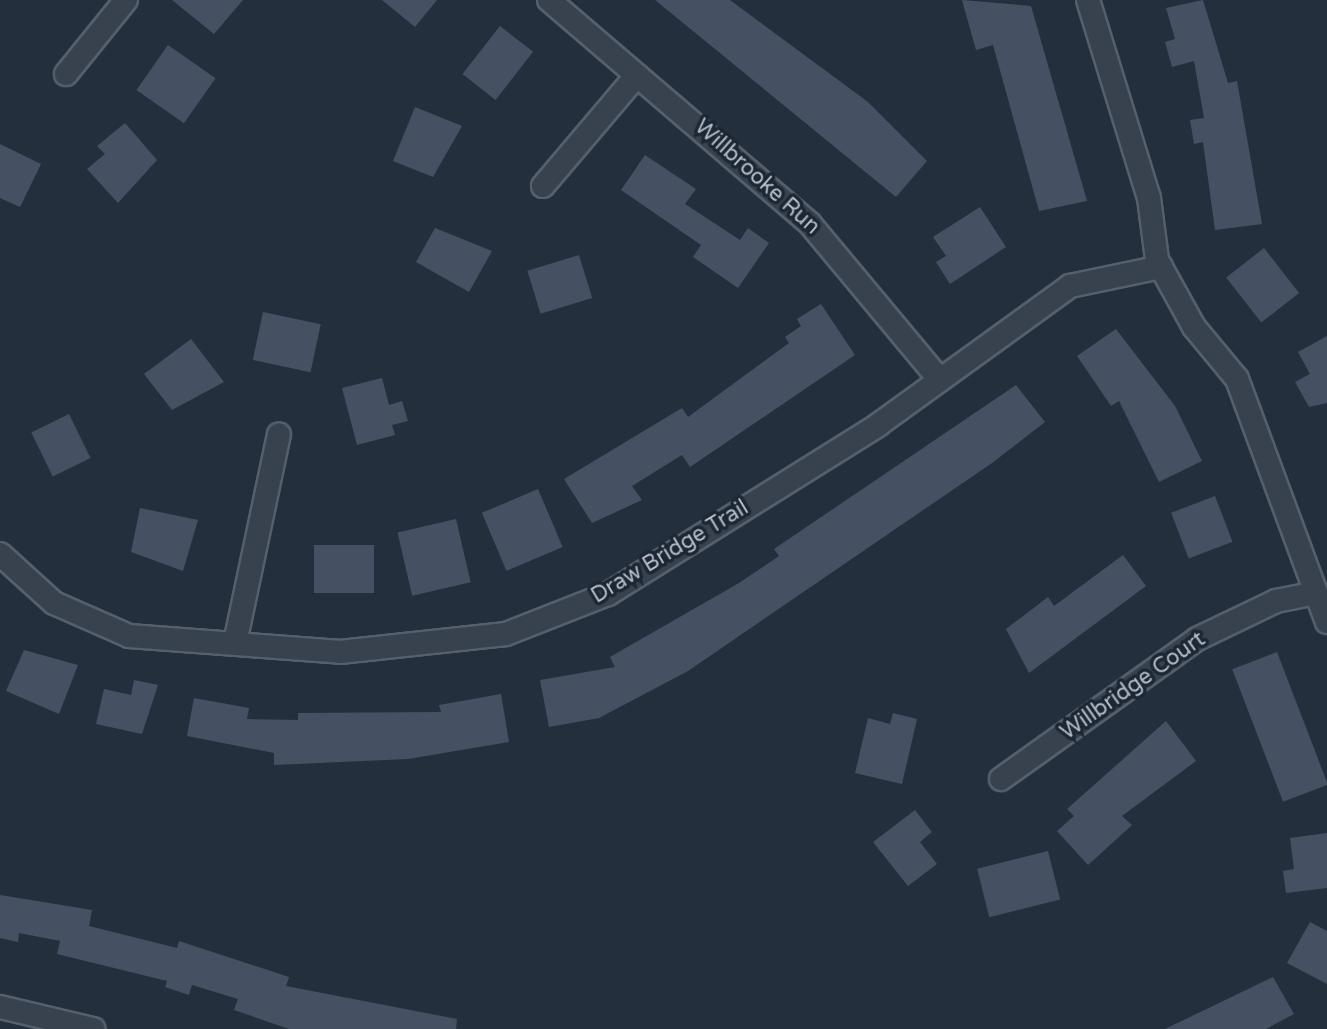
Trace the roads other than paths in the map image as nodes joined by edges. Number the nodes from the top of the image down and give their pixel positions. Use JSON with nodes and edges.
{"nodes":[{"id":1,"x":126,"y":0,"type":"edge"},
{"id":2,"x":549,"y":0,"type":"edge"},
{"id":3,"x":1088,"y":0,"type":"edge"},
{"id":4,"x":66,"y":74,"type":"dead end"},
{"id":5,"x":637,"y":75,"type":"junction"},
{"id":6,"x":543,"y":186,"type":"dead end"},
{"id":7,"x":1161,"y":267,"type":"junction"},
{"id":8,"x":939,"y":379,"type":"junction"},
{"id":9,"x":279,"y":435,"type":"dead end"},
{"id":10,"x":0,"y":554,"type":"edge"},
{"id":11,"x":1316,"y":593,"type":"junction"},
{"id":12,"x":1327,"y":622,"type":"edge"},
{"id":13,"x":235,"y":643,"type":"junction"},
{"id":14,"x":1001,"y":779,"type":"dead end"},
{"id":15,"x":0,"y":1007,"type":"edge"},
{"id":16,"x":93,"y":1029,"type":"edge"}],
"edges":[{"from":1,"to":4,"type":"street"},
{"from":2,"to":5,"type":"street","name":"Willbrooke Run"},
{"from":3,"to":7,"type":"street"},
{"from":5,"to":6,"type":"street"},
{"from":5,"to":8,"type":"street","name":"Willbrooke Run"},
{"from":7,"to":8,"type":"street","name":"Draw Bridge Trail"},
{"from":7,"to":11,"type":"street"},
{"from":8,"to":13,"type":"street","name":"Draw Bridge Trail"},
{"from":9,"to":13,"type":"street"},
{"from":10,"to":13,"type":"street","name":"Draw Bridge Trail"},
{"from":11,"to":12,"type":"street"},
{"from":11,"to":14,"type":"street","name":"Willbridge Court"},
{"from":15,"to":16,"type":"street"}]}
